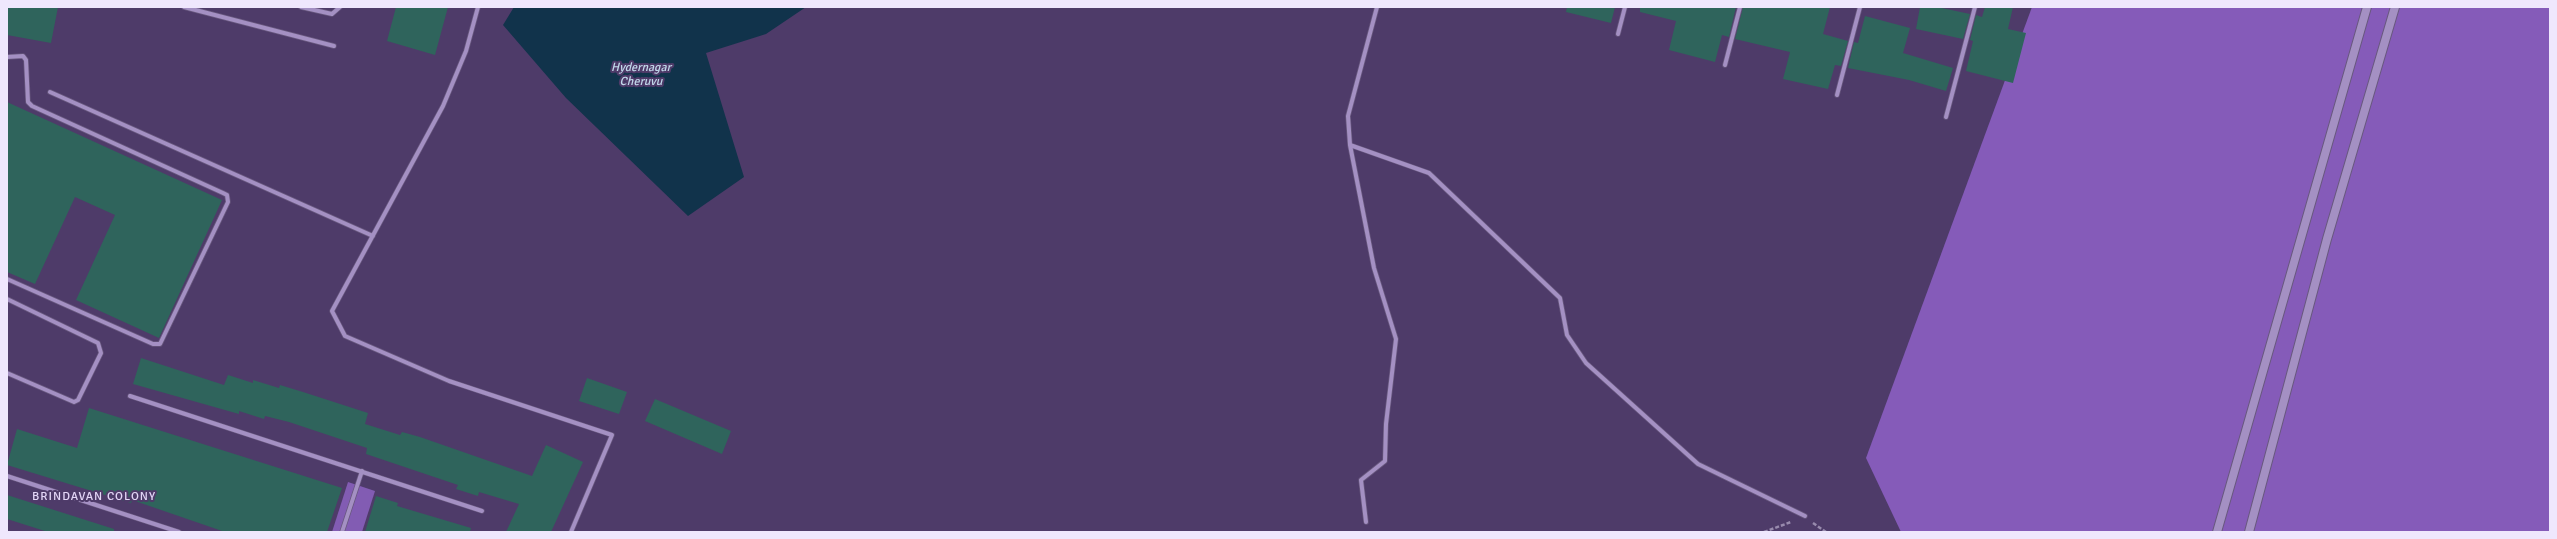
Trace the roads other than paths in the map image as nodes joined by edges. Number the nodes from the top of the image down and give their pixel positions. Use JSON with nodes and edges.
{"nodes":[{"id":1,"x":184,"y":7,"type":"edge"},
{"id":2,"x":301,"y":7,"type":"edge"},
{"id":3,"x":340,"y":7,"type":"edge"},
{"id":4,"x":478,"y":7,"type":"edge"},
{"id":5,"x":1377,"y":7,"type":"edge"},
{"id":6,"x":1624,"y":7,"type":"edge"},
{"id":7,"x":1740,"y":7,"type":"edge"},
{"id":8,"x":1860,"y":7,"type":"edge"},
{"id":9,"x":1974,"y":7,"type":"edge"},
{"id":10,"x":2367,"y":7,"type":"edge"},
{"id":11,"x":2395,"y":7,"type":"edge"},
{"id":12,"x":1618,"y":34,"type":"dead end"},
{"id":13,"x":334,"y":46,"type":"dead end"},
{"id":14,"x":7,"y":57,"type":"edge"},
{"id":15,"x":1725,"y":65,"type":"dead end"},
{"id":16,"x":50,"y":92,"type":"dead end"},
{"id":17,"x":1837,"y":95,"type":"dead end"},
{"id":18,"x":1946,"y":117,"type":"dead end"},
{"id":19,"x":1350,"y":145,"type":"junction"},
{"id":20,"x":373,"y":236,"type":"junction"},
{"id":21,"x":7,"y":279,"type":"edge"},
{"id":22,"x":7,"y":299,"type":"edge"},
{"id":23,"x":7,"y":373,"type":"edge"},
{"id":24,"x":130,"y":396,"type":"dead end"},
{"id":25,"x":362,"y":471,"type":"junction"},
{"id":26,"x":7,"y":476,"type":"edge"},
{"id":27,"x":482,"y":511,"type":"dead end"},
{"id":28,"x":1805,"y":516,"type":"dead end"},
{"id":29,"x":1366,"y":522,"type":"dead end"},
{"id":30,"x":179,"y":532,"type":"edge"},
{"id":31,"x":342,"y":532,"type":"edge"},
{"id":32,"x":571,"y":532,"type":"edge"},
{"id":33,"x":2217,"y":532,"type":"edge"},
{"id":34,"x":2249,"y":532,"type":"edge"}],
"edges":[{"from":1,"to":13,"type":"street"},
{"from":2,"to":3,"type":"street"},
{"from":4,"to":20,"type":"street"},
{"from":5,"to":19,"type":"street"},
{"from":6,"to":12,"type":"street"},
{"from":7,"to":15,"type":"street"},
{"from":8,"to":17,"type":"street"},
{"from":9,"to":18,"type":"street"},
{"from":10,"to":33,"type":"main road"},
{"from":11,"to":34,"type":"main road"},
{"from":14,"to":21,"type":"street"},
{"from":16,"to":20,"type":"street"},
{"from":19,"to":28,"type":"street"},
{"from":19,"to":29,"type":"street"},
{"from":20,"to":32,"type":"street"},
{"from":22,"to":23,"type":"street"},
{"from":24,"to":25,"type":"street"},
{"from":25,"to":27,"type":"street"},
{"from":25,"to":31,"type":"street"},
{"from":26,"to":30,"type":"street"}]}
